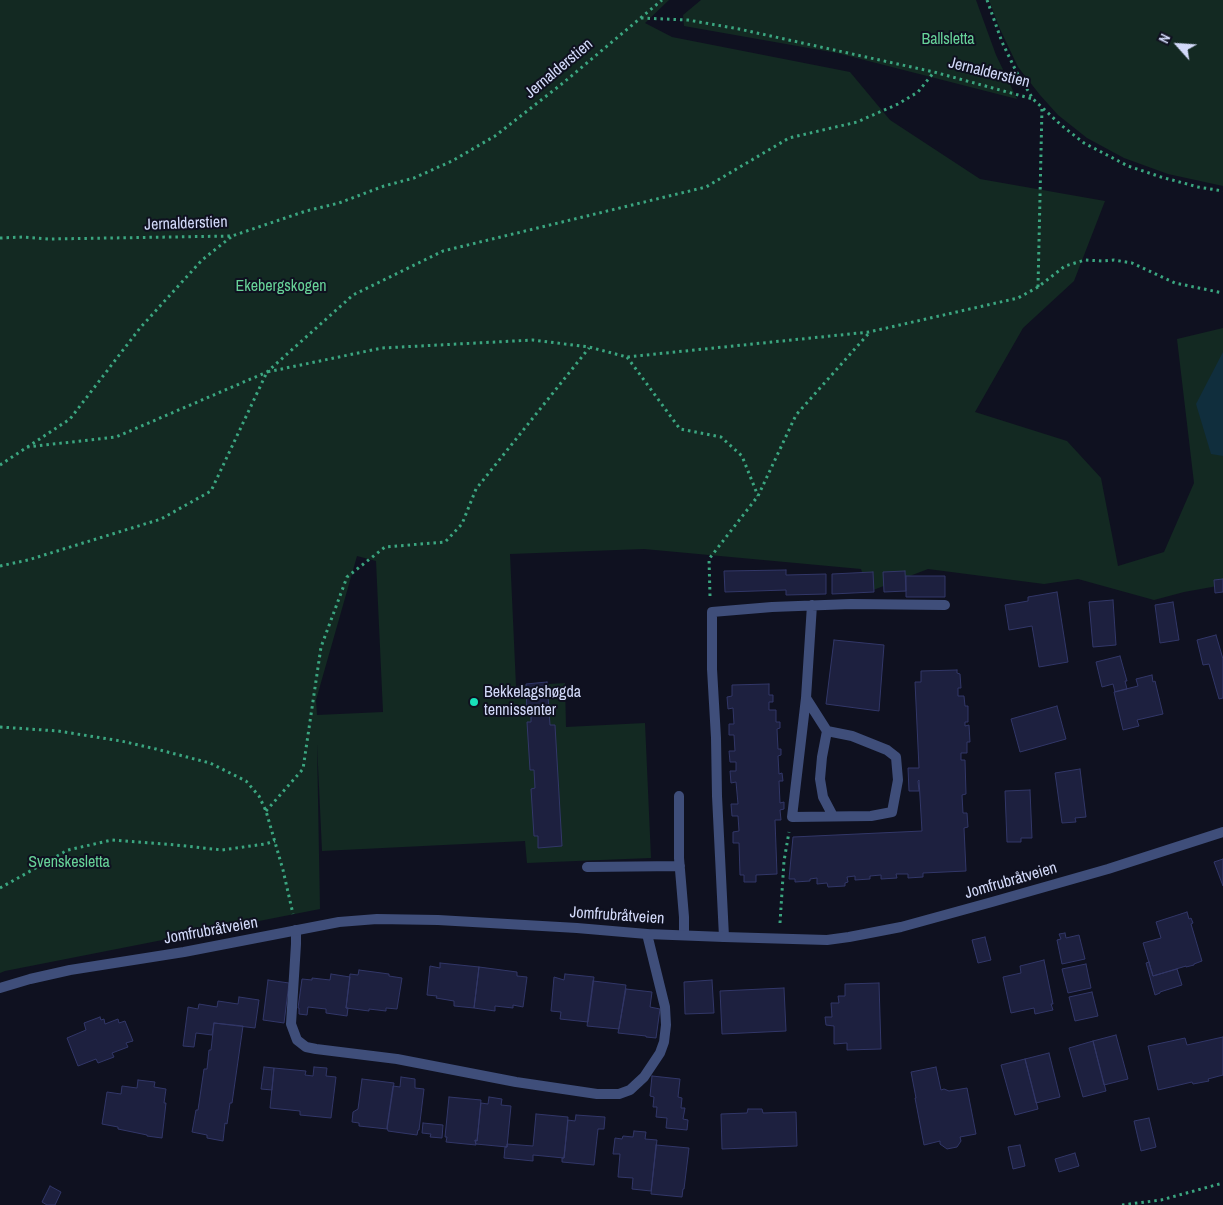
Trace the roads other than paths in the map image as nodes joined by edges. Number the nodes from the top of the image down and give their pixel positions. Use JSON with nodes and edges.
{"nodes":[{"id":1,"x":812,"y":605,"type":"junction"},
{"id":2,"x":944,"y":605,"type":"dead end"},
{"id":3,"x":806,"y":698,"type":"junction"},
{"id":4,"x":827,"y":731,"type":"junction"},
{"id":5,"x":679,"y":796,"type":"dead end"},
{"id":6,"x":833,"y":816,"type":"junction"},
{"id":7,"x":1223,"y":832,"type":"edge"},
{"id":8,"x":680,"y":866,"type":"junction"},
{"id":9,"x":587,"y":867,"type":"dead end"},
{"id":10,"x":295,"y":930,"type":"junction"},
{"id":11,"x":647,"y":934,"type":"junction"},
{"id":12,"x":684,"y":935,"type":"junction"},
{"id":13,"x":724,"y":937,"type":"junction"},
{"id":14,"x":0,"y":988,"type":"edge"}],
"edges":[{"from":1,"to":2,"type":"street"},
{"from":1,"to":3,"type":"street"},
{"from":1,"to":13,"type":"street"},
{"from":3,"to":4,"type":"street"},
{"from":3,"to":6,"type":"street"},
{"from":4,"to":6,"type":"street"},
{"from":4,"to":6,"type":"street"},
{"from":5,"to":8,"type":"street"},
{"from":7,"to":13,"type":"street","name":"Jomfrubråtveien"},
{"from":8,"to":9,"type":"street"},
{"from":8,"to":12,"type":"street"},
{"from":10,"to":11,"type":"street","name":"Jomfrubråtveien"},
{"from":10,"to":11,"type":"street"},
{"from":10,"to":14,"type":"street","name":"Jomfrubråtveien"},
{"from":11,"to":12,"type":"street","name":"Jomfrubråtveien"},
{"from":12,"to":13,"type":"street","name":"Jomfrubråtveien"}]}
